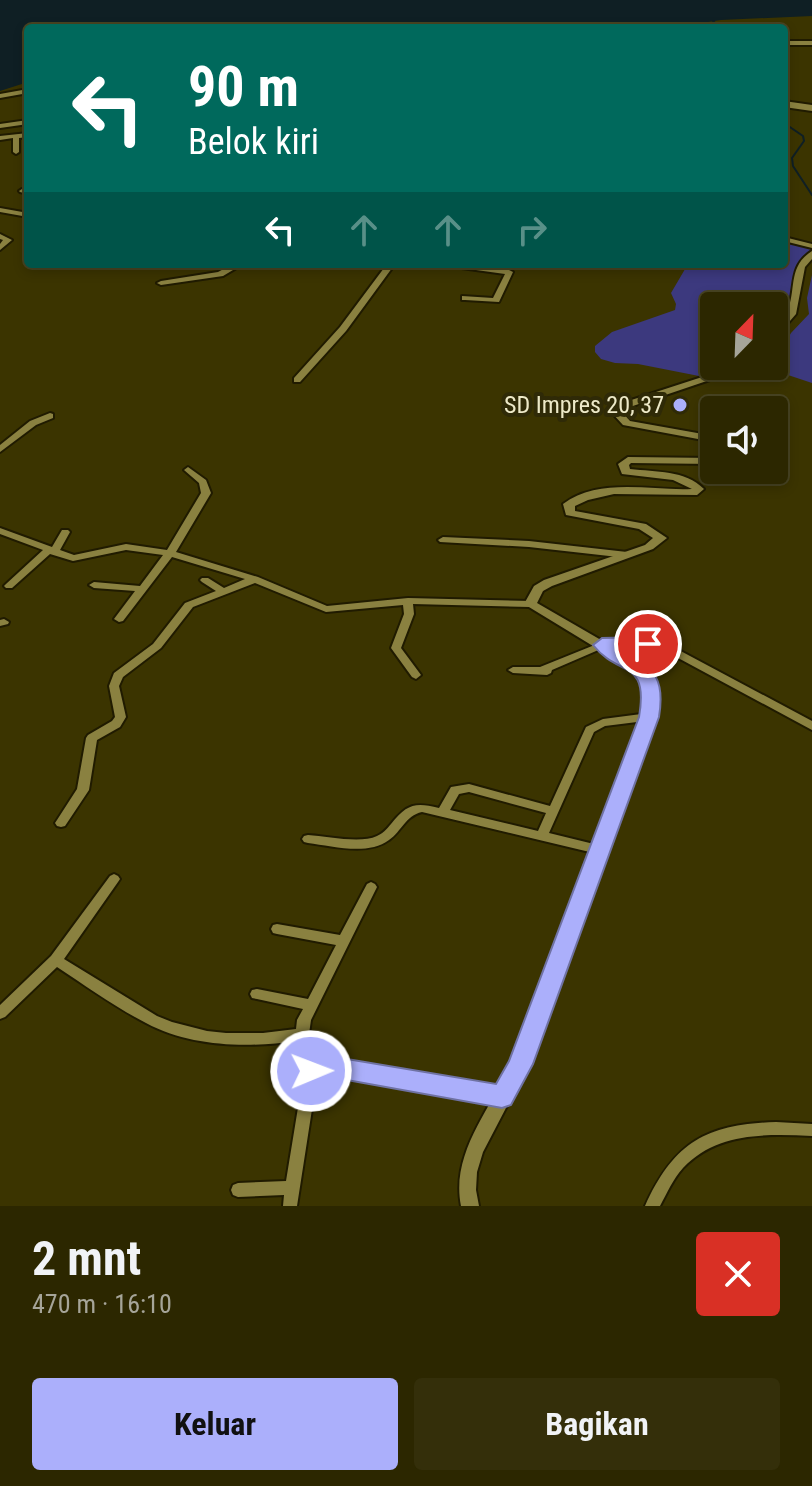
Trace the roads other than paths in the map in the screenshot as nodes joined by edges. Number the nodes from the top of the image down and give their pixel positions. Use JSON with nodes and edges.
{"nodes":[{"id":1,"x":788,"y":43,"type":"edge"},
{"id":2,"x":812,"y":43,"type":"edge"},
{"id":3,"x":24,"y":92,"type":"edge"},
{"id":4,"x":0,"y":96,"type":"edge"},
{"id":5,"x":788,"y":104,"type":"edge"},
{"id":6,"x":812,"y":108,"type":"edge"},
{"id":7,"x":24,"y":123,"type":"edge"},
{"id":8,"x":0,"y":126,"type":"edge"},
{"id":9,"x":24,"y":135,"type":"edge"},
{"id":10,"x":16,"y":136,"type":"junction"},
{"id":11,"x":0,"y":138,"type":"edge"},
{"id":12,"x":16,"y":152,"type":"dead end"},
{"id":13,"x":0,"y":210,"type":"edge"},
{"id":14,"x":24,"y":214,"type":"edge"},
{"id":15,"x":0,"y":236,"type":"edge"},
{"id":16,"x":788,"y":240,"type":"edge"},
{"id":17,"x":812,"y":246,"type":"edge"},
{"id":18,"x":0,"y":248,"type":"edge"},
{"id":19,"x":812,"y":254,"type":"edge"},
{"id":20,"x":231,"y":268,"type":"edge"},
{"id":21,"x":388,"y":268,"type":"edge"},
{"id":22,"x":478,"y":268,"type":"edge"},
{"id":23,"x":161,"y":283,"type":"dead end"},
{"id":24,"x":465,"y":298,"type":"dead end"},
{"id":25,"x":788,"y":318,"type":"edge"},
{"id":26,"x":297,"y":380,"type":"dead end"},
{"id":27,"x":705,"y":380,"type":"edge"},
{"id":28,"x":50,"y":416,"type":"dead end"},
{"id":29,"x":700,"y":436,"type":"edge"},
{"id":30,"x":0,"y":449,"type":"edge"},
{"id":31,"x":700,"y":461,"type":"edge"},
{"id":32,"x":188,"y":470,"type":"dead end"},
{"id":33,"x":0,"y":531,"type":"edge"},
{"id":34,"x":65,"y":532,"type":"dead end"},
{"id":35,"x":443,"y":540,"type":"dead end"},
{"id":36,"x":51,"y":551,"type":"junction"},
{"id":37,"x":170,"y":553,"type":"junction"},
{"id":38,"x":627,"y":555,"type":"junction"},
{"id":39,"x":255,"y":579,"type":"junction"},
{"id":40,"x":205,"y":580,"type":"dead end"},
{"id":41,"x":94,"y":585,"type":"dead end"},
{"id":42,"x":9,"y":586,"type":"dead end"},
{"id":43,"x":142,"y":589,"type":"junction"},
{"id":44,"x":221,"y":590,"type":"junction"},
{"id":45,"x":408,"y":601,"type":"junction"},
{"id":46,"x":530,"y":604,"type":"junction"},
{"id":47,"x":119,"y":619,"type":"dead end"},
{"id":48,"x":607,"y":646,"type":"junction"},
{"id":49,"x":513,"y":670,"type":"dead end"},
{"id":50,"x":416,"y":675,"type":"dead end"},
{"id":51,"x":649,"y":717,"type":"junction"},
{"id":52,"x":809,"y":726,"type":"edge"},
{"id":53,"x":553,"y":811,"type":"junction"},
{"id":54,"x":443,"y":812,"type":"junction"},
{"id":55,"x":61,"y":823,"type":"dead end"},
{"id":56,"x":542,"y":836,"type":"junction"},
{"id":57,"x":308,"y":839,"type":"dead end"},
{"id":58,"x":598,"y":849,"type":"junction"},
{"id":59,"x":114,"y":879,"type":"dead end"},
{"id":60,"x":371,"y":887,"type":"dead end"},
{"id":61,"x":277,"y":929,"type":"dead end"},
{"id":62,"x":344,"y":941,"type":"junction"},
{"id":63,"x":56,"y":960,"type":"junction"},
{"id":64,"x":257,"y":994,"type":"dead end"},
{"id":65,"x":310,"y":1005,"type":"junction"},
{"id":66,"x":0,"y":1013,"type":"edge"},
{"id":67,"x":302,"y":1034,"type":"junction"},
{"id":68,"x":311,"y":1071,"type":"junction"},
{"id":69,"x":502,"y":1097,"type":"junction"},
{"id":70,"x":812,"y":1130,"type":"edge"},
{"id":71,"x":293,"y":1188,"type":"junction"},
{"id":72,"x":238,"y":1190,"type":"dead end"},
{"id":73,"x":290,"y":1206,"type":"edge"},
{"id":74,"x":470,"y":1206,"type":"edge"},
{"id":75,"x":652,"y":1206,"type":"edge"}],
"edges":[{"from":1,"to":2,"type":"street"},
{"from":3,"to":4,"type":"main road"},
{"from":5,"to":6,"type":"main road"},
{"from":7,"to":8,"type":"street"},
{"from":9,"to":10,"type":"street"},
{"from":10,"to":11,"type":"street"},
{"from":10,"to":12,"type":"street"},
{"from":13,"to":14,"type":"street"},
{"from":15,"to":18,"type":"street"},
{"from":16,"to":17,"type":"street"},
{"from":19,"to":25,"type":"street"},
{"from":20,"to":23,"type":"street"},
{"from":21,"to":26,"type":"street"},
{"from":22,"to":24,"type":"street"},
{"from":27,"to":29,"type":"street"},
{"from":28,"to":30,"type":"street"},
{"from":31,"to":38,"type":"street"},
{"from":32,"to":37,"type":"street"},
{"from":33,"to":36,"type":"street"},
{"from":34,"to":36,"type":"street"},
{"from":35,"to":38,"type":"street"},
{"from":36,"to":37,"type":"street"},
{"from":36,"to":42,"type":"street"},
{"from":37,"to":39,"type":"street"},
{"from":37,"to":43,"type":"street"},
{"from":38,"to":46,"type":"street"},
{"from":39,"to":44,"type":"street"},
{"from":39,"to":45,"type":"street"},
{"from":40,"to":44,"type":"street"},
{"from":41,"to":43,"type":"street"},
{"from":43,"to":47,"type":"street"},
{"from":44,"to":55,"type":"street"},
{"from":45,"to":46,"type":"street"},
{"from":45,"to":50,"type":"street"},
{"from":46,"to":48,"type":"street"},
{"from":48,"to":49,"type":"street"},
{"from":48,"to":51,"type":"street"},
{"from":48,"to":52,"type":"street"},
{"from":51,"to":53,"type":"street"},
{"from":51,"to":58,"type":"street"},
{"from":53,"to":54,"type":"street"},
{"from":53,"to":56,"type":"street"},
{"from":54,"to":56,"type":"street"},
{"from":54,"to":57,"type":"street"},
{"from":56,"to":58,"type":"street"},
{"from":58,"to":69,"type":"street"},
{"from":59,"to":63,"type":"street"},
{"from":60,"to":62,"type":"street"},
{"from":61,"to":62,"type":"street"},
{"from":62,"to":65,"type":"street"},
{"from":63,"to":66,"type":"street"},
{"from":63,"to":67,"type":"street"},
{"from":64,"to":65,"type":"street"},
{"from":65,"to":67,"type":"street"},
{"from":67,"to":68,"type":"street"},
{"from":68,"to":69,"type":"street"},
{"from":68,"to":71,"type":"street"},
{"from":69,"to":74,"type":"street"},
{"from":70,"to":75,"type":"street"},
{"from":71,"to":72,"type":"street"},
{"from":71,"to":73,"type":"street"}]}
